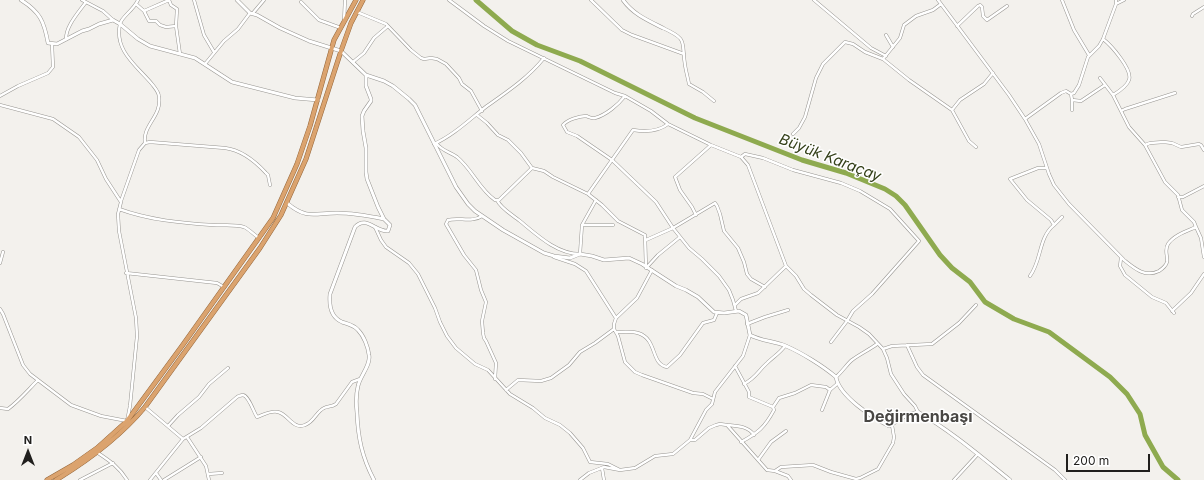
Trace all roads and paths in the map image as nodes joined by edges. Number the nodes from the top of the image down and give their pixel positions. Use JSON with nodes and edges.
{"nodes":[{"id":1,"x":21,"y":0,"type":"edge"},
{"id":2,"x":82,"y":0,"type":"edge"},
{"id":3,"x":138,"y":0,"type":"edge"},
{"id":4,"x":194,"y":0,"type":"edge"},
{"id":5,"x":237,"y":0,"type":"edge"},
{"id":6,"x":264,"y":0,"type":"edge"},
{"id":7,"x":345,"y":0,"type":"edge"},
{"id":8,"x":356,"y":0,"type":"edge"},
{"id":9,"x":363,"y":0,"type":"edge"},
{"id":10,"x":449,"y":0,"type":"edge"},
{"id":11,"x":591,"y":0,"type":"edge"},
{"id":12,"x":623,"y":0,"type":"edge"},
{"id":13,"x":814,"y":0,"type":"edge"},
{"id":14,"x":938,"y":0,"type":"edge"},
{"id":15,"x":1062,"y":0,"type":"edge"},
{"id":16,"x":1124,"y":0,"type":"edge"},
{"id":17,"x":86,"y":2,"type":"junction"},
{"id":18,"x":301,"y":2,"type":"dead end"},
{"id":19,"x":1116,"y":2,"type":"edge"},
{"id":20,"x":136,"y":4,"type":"junction"},
{"id":21,"x":941,"y":4,"type":"junction"},
{"id":22,"x":1007,"y":6,"type":"dead end"},
{"id":23,"x":1204,"y":7,"type":"edge"},
{"id":24,"x":144,"y":11,"type":"junction"},
{"id":25,"x":357,"y":12,"type":"junction"},
{"id":26,"x":252,"y":13,"type":"junction"},
{"id":27,"x":1192,"y":16,"type":"dead end"},
{"id":28,"x":113,"y":20,"type":"junction"},
{"id":29,"x":344,"y":21,"type":"junction"},
{"id":30,"x":120,"y":24,"type":"junction"},
{"id":31,"x":176,"y":26,"type":"junction"},
{"id":32,"x":388,"y":26,"type":"junction"},
{"id":33,"x":957,"y":26,"type":"junction"},
{"id":34,"x":341,"y":28,"type":"junction"},
{"id":35,"x":663,"y":28,"type":"joint"},
{"id":36,"x":886,"y":35,"type":"dead end"},
{"id":37,"x":1103,"y":39,"type":"junction"},
{"id":38,"x":66,"y":40,"type":"junction"},
{"id":39,"x":52,"y":44,"type":"junction"},
{"id":40,"x":893,"y":47,"type":"junction"},
{"id":41,"x":332,"y":48,"type":"junction"},
{"id":42,"x":340,"y":51,"type":"junction"},
{"id":43,"x":214,"y":52,"type":"junction"},
{"id":44,"x":180,"y":54,"type":"junction"},
{"id":45,"x":684,"y":54,"type":"junction"},
{"id":46,"x":1089,"y":55,"type":"junction"},
{"id":47,"x":886,"y":56,"type":"junction"},
{"id":48,"x":544,"y":58,"type":"junction"},
{"id":49,"x":883,"y":59,"type":"junction"},
{"id":50,"x":352,"y":63,"type":"junction"},
{"id":51,"x":204,"y":64,"type":"junction"},
{"id":52,"x":993,"y":73,"type":"junction"},
{"id":53,"x":366,"y":75,"type":"junction"},
{"id":54,"x":1100,"y":78,"type":"dead end"},
{"id":55,"x":1105,"y":85,"type":"junction"},
{"id":56,"x":1175,"y":93,"type":"dead end"},
{"id":57,"x":1071,"y":94,"type":"junction"},
{"id":58,"x":0,"y":96,"type":"edge"},
{"id":59,"x":625,"y":96,"type":"junction"},
{"id":60,"x":1113,"y":96,"type":"junction"},
{"id":61,"x":318,"y":100,"type":"junction"},
{"id":62,"x":1072,"y":100,"type":"junction"},
{"id":63,"x":714,"y":102,"type":"dead end"},
{"id":64,"x":0,"y":105,"type":"edge"},
{"id":65,"x":952,"y":110,"type":"junction"},
{"id":66,"x":1072,"y":110,"type":"dead end"},
{"id":67,"x":482,"y":111,"type":"junction"},
{"id":68,"x":1121,"y":111,"type":"junction"},
{"id":69,"x":477,"y":115,"type":"junction"},
{"id":70,"x":1025,"y":119,"type":"junction"},
{"id":71,"x":668,"y":124,"type":"junction"},
{"id":72,"x":793,"y":134,"type":"dead end"},
{"id":73,"x":145,"y":143,"type":"junction"},
{"id":74,"x":435,"y":144,"type":"junction"},
{"id":75,"x":711,"y":145,"type":"junction"},
{"id":76,"x":1145,"y":145,"type":"junction"},
{"id":77,"x":976,"y":147,"type":"dead end"},
{"id":78,"x":1204,"y":150,"type":"edge"},
{"id":79,"x":741,"y":157,"type":"junction"},
{"id":80,"x":612,"y":160,"type":"junction"},
{"id":81,"x":532,"y":168,"type":"junction"},
{"id":82,"x":1047,"y":168,"type":"junction"},
{"id":83,"x":270,"y":185,"type":"dead end"},
{"id":84,"x":1204,"y":186,"type":"edge"},
{"id":85,"x":588,"y":194,"type":"junction"},
{"id":86,"x":1178,"y":197,"type":"junction"},
{"id":87,"x":497,"y":200,"type":"junction"},
{"id":88,"x":596,"y":200,"type":"junction"},
{"id":89,"x":121,"y":202,"type":"junction"},
{"id":90,"x":287,"y":203,"type":"junction"},
{"id":91,"x":119,"y":209,"type":"junction"},
{"id":92,"x":696,"y":215,"type":"junction"},
{"id":93,"x":482,"y":216,"type":"junction"},
{"id":94,"x":1062,"y":217,"type":"dead end"},
{"id":95,"x":384,"y":219,"type":"junction"},
{"id":96,"x":582,"y":225,"type":"junction"},
{"id":97,"x":613,"y":225,"type":"dead end"},
{"id":98,"x":1054,"y":225,"type":"junction"},
{"id":99,"x":375,"y":227,"type":"junction"},
{"id":100,"x":1196,"y":227,"type":"junction"},
{"id":101,"x":672,"y":228,"type":"junction"},
{"id":102,"x":680,"y":237,"type":"junction"},
{"id":103,"x":259,"y":238,"type":"junction"},
{"id":104,"x":646,"y":240,"type":"junction"},
{"id":105,"x":4,"y":252,"type":"dead end"},
{"id":106,"x":580,"y":254,"type":"junction"},
{"id":107,"x":554,"y":256,"type":"junction"},
{"id":108,"x":1121,"y":257,"type":"junction"},
{"id":109,"x":1204,"y":257,"type":"edge"},
{"id":110,"x":0,"y":263,"type":"edge"},
{"id":111,"x":786,"y":266,"type":"junction"},
{"id":112,"x":646,"y":268,"type":"junction"},
{"id":113,"x":652,"y":270,"type":"junction"},
{"id":114,"x":126,"y":273,"type":"junction"},
{"id":115,"x":1204,"y":274,"type":"edge"},
{"id":116,"x":1030,"y":276,"type":"dead end"},
{"id":117,"x":224,"y":287,"type":"junction"},
{"id":118,"x":765,"y":287,"type":"junction"},
{"id":119,"x":735,"y":305,"type":"junction"},
{"id":120,"x":976,"y":306,"type":"dead end"},
{"id":121,"x":0,"y":309,"type":"edge"},
{"id":122,"x":788,"y":310,"type":"dead end"},
{"id":123,"x":736,"y":311,"type":"junction"},
{"id":124,"x":717,"y":313,"type":"junction"},
{"id":125,"x":616,"y":318,"type":"junction"},
{"id":126,"x":847,"y":321,"type":"junction"},
{"id":127,"x":747,"y":324,"type":"junction"},
{"id":128,"x":615,"y":330,"type":"junction"},
{"id":129,"x":750,"y":335,"type":"junction"},
{"id":130,"x":831,"y":342,"type":"dead end"},
{"id":131,"x":877,"y":344,"type":"junction"},
{"id":132,"x":907,"y":345,"type":"junction"},
{"id":133,"x":785,"y":346,"type":"junction"},
{"id":134,"x":883,"y":349,"type":"junction"},
{"id":135,"x":735,"y":366,"type":"junction"},
{"id":136,"x":228,"y":368,"type":"dead end"},
{"id":137,"x":836,"y":377,"type":"junction"},
{"id":138,"x":360,"y":379,"type":"junction"},
{"id":139,"x":495,"y":379,"type":"junction"},
{"id":140,"x":38,"y":380,"type":"junction"},
{"id":141,"x":744,"y":384,"type":"junction"},
{"id":142,"x":837,"y":384,"type":"junction"},
{"id":143,"x":506,"y":390,"type":"junction"},
{"id":144,"x":830,"y":390,"type":"junction"},
{"id":145,"x":713,"y":399,"type":"junction"},
{"id":146,"x":145,"y":407,"type":"junction"},
{"id":147,"x":773,"y":407,"type":"junction"},
{"id":148,"x":0,"y":408,"type":"edge"},
{"id":149,"x":822,"y":410,"type":"dead end"},
{"id":150,"x":918,"y":412,"type":"junction"},
{"id":151,"x":127,"y":420,"type":"junction"},
{"id":152,"x":727,"y":425,"type":"junction"},
{"id":153,"x":892,"y":425,"type":"junction"},
{"id":154,"x":168,"y":426,"type":"junction"},
{"id":155,"x":786,"y":431,"type":"dead end"},
{"id":156,"x":754,"y":435,"type":"junction"},
{"id":157,"x":188,"y":437,"type":"junction"},
{"id":158,"x":183,"y":439,"type":"junction"},
{"id":159,"x":690,"y":440,"type":"junction"},
{"id":160,"x":741,"y":442,"type":"junction"},
{"id":161,"x":98,"y":453,"type":"junction"},
{"id":162,"x":978,"y":454,"type":"junction"},
{"id":163,"x":200,"y":458,"type":"junction"},
{"id":164,"x":758,"y":460,"type":"junction"},
{"id":165,"x":113,"y":463,"type":"junction"},
{"id":166,"x":602,"y":468,"type":"junction"},
{"id":167,"x":620,"y":470,"type":"junction"},
{"id":168,"x":775,"y":471,"type":"junction"},
{"id":169,"x":156,"y":473,"type":"junction"},
{"id":170,"x":222,"y":473,"type":"dead end"},
{"id":171,"x":208,"y":474,"type":"junction"},
{"id":172,"x":48,"y":480,"type":"edge"},
{"id":173,"x":56,"y":480,"type":"edge"},
{"id":174,"x":80,"y":480,"type":"edge"},
{"id":175,"x":127,"y":480,"type":"edge"},
{"id":176,"x":150,"y":480,"type":"edge"},
{"id":177,"x":161,"y":480,"type":"edge"},
{"id":178,"x":164,"y":480,"type":"edge"},
{"id":179,"x":209,"y":480,"type":"edge"},
{"id":180,"x":374,"y":480,"type":"edge"},
{"id":181,"x":580,"y":480,"type":"edge"},
{"id":182,"x":604,"y":480,"type":"edge"},
{"id":183,"x":791,"y":480,"type":"edge"},
{"id":184,"x":954,"y":480,"type":"edge"},
{"id":185,"x":1010,"y":480,"type":"edge"},
{"id":186,"x":1065,"y":480,"type":"edge"}],
"edges":[{"from":1,"to":39,"type":"street"},
{"from":2,"to":17,"type":"street"},
{"from":3,"to":20,"type":"street"},
{"from":4,"to":43,"type":"street"},
{"from":5,"to":26,"type":"street"},
{"from":6,"to":26,"type":"street"},
{"from":7,"to":29,"type":"street"},
{"from":8,"to":29,"type":"highway"},
{"from":9,"to":25,"type":"highway"},
{"from":10,"to":48,"type":"street"},
{"from":11,"to":45,"type":"street"},
{"from":12,"to":35,"type":"street"},
{"from":13,"to":47,"type":"street"},
{"from":14,"to":21,"type":"street"},
{"from":15,"to":46,"type":"street"},
{"from":16,"to":19,"type":"street"},
{"from":17,"to":28,"type":"street"},
{"from":17,"to":38,"type":"street"},
{"from":18,"to":34,"type":"street"},
{"from":19,"to":37,"type":"street"},
{"from":20,"to":24,"type":"street"},
{"from":20,"to":30,"type":"street"},
{"from":21,"to":33,"type":"street"},
{"from":21,"to":40,"type":"street"},
{"from":22,"to":33,"type":"street"},
{"from":23,"to":27,"type":"street"},
{"from":24,"to":31,"type":"street"},
{"from":24,"to":31,"type":"street"},
{"from":25,"to":32,"type":"street"},
{"from":25,"to":42,"type":"highway"},
{"from":26,"to":41,"type":"street"},
{"from":26,"to":43,"type":"street"},
{"from":28,"to":30,"type":"street"},
{"from":28,"to":38,"type":"street"},
{"from":29,"to":34,"type":"highway"},
{"from":30,"to":44,"type":"street"},
{"from":30,"to":73,"type":"street"},
{"from":31,"to":44,"type":"street"},
{"from":32,"to":50,"type":"street"},
{"from":32,"to":67,"type":"street"},
{"from":33,"to":52,"type":"street"},
{"from":34,"to":41,"type":"highway"},
{"from":35,"to":45,"type":"street"},
{"from":36,"to":40,"type":"street"},
{"from":37,"to":46,"type":"street"},
{"from":37,"to":60,"type":"street"},
{"from":38,"to":39,"type":"street"},
{"from":39,"to":58,"type":"street"},
{"from":40,"to":47,"type":"street"},
{"from":41,"to":42,"type":"street"},
{"from":41,"to":61,"type":"highway"},
{"from":42,"to":50,"type":"street"},
{"from":42,"to":90,"type":"highway"},
{"from":43,"to":51,"type":"street"},
{"from":44,"to":51,"type":"street"},
{"from":45,"to":63,"type":"street"},
{"from":46,"to":57,"type":"street"},
{"from":47,"to":49,"type":"street"},
{"from":48,"to":59,"type":"street"},
{"from":48,"to":67,"type":"street"},
{"from":49,"to":65,"type":"street"},
{"from":49,"to":72,"type":"street"},
{"from":50,"to":53,"type":"street"},
{"from":51,"to":61,"type":"street"},
{"from":52,"to":65,"type":"street"},
{"from":52,"to":70,"type":"street"},
{"from":53,"to":74,"type":"street"},
{"from":53,"to":95,"type":"street"},
{"from":54,"to":55,"type":"street"},
{"from":55,"to":60,"type":"street"},
{"from":55,"to":62,"type":"street"},
{"from":56,"to":68,"type":"street"},
{"from":57,"to":62,"type":"street"},
{"from":57,"to":70,"type":"street"},
{"from":59,"to":71,"type":"street"},
{"from":59,"to":80,"type":"street"},
{"from":60,"to":68,"type":"street"},
{"from":61,"to":103,"type":"highway"},
{"from":62,"to":66,"type":"street"},
{"from":64,"to":89,"type":"street"},
{"from":65,"to":77,"type":"street"},
{"from":67,"to":69,"type":"street"},
{"from":68,"to":76,"type":"street"},
{"from":69,"to":74,"type":"street"},
{"from":69,"to":81,"type":"street"},
{"from":70,"to":82,"type":"street"},
{"from":71,"to":75,"type":"street"},
{"from":71,"to":80,"type":"street"},
{"from":73,"to":83,"type":"street"},
{"from":73,"to":89,"type":"street"},
{"from":74,"to":87,"type":"street"},
{"from":74,"to":93,"type":"street"},
{"from":75,"to":79,"type":"street"},
{"from":75,"to":92,"type":"street"},
{"from":76,"to":78,"type":"street"},
{"from":76,"to":86,"type":"street"},
{"from":79,"to":111,"type":"street"},
{"from":79,"to":126,"type":"street"},
{"from":80,"to":85,"type":"street"},
{"from":80,"to":101,"type":"street"},
{"from":81,"to":85,"type":"street"},
{"from":81,"to":87,"type":"street"},
{"from":82,"to":98,"type":"street"},
{"from":82,"to":108,"type":"street"},
{"from":84,"to":86,"type":"street"},
{"from":85,"to":88,"type":"street"},
{"from":86,"to":100,"type":"street"},
{"from":87,"to":106,"type":"street"},
{"from":88,"to":96,"type":"street"},
{"from":88,"to":104,"type":"street"},
{"from":89,"to":91,"type":"street"},
{"from":90,"to":95,"type":"street"},
{"from":90,"to":146,"type":"highway"},
{"from":91,"to":103,"type":"street"},
{"from":91,"to":114,"type":"street"},
{"from":92,"to":101,"type":"street"},
{"from":92,"to":118,"type":"street"},
{"from":93,"to":107,"type":"street"},
{"from":93,"to":139,"type":"street"},
{"from":94,"to":98,"type":"street"},
{"from":95,"to":99,"type":"street"},
{"from":96,"to":97,"type":"street"},
{"from":96,"to":106,"type":"street"},
{"from":98,"to":116,"type":"street"},
{"from":99,"to":138,"type":"street"},
{"from":99,"to":139,"type":"street"},
{"from":100,"to":108,"type":"street"},
{"from":100,"to":109,"type":"street"},
{"from":101,"to":102,"type":"street"},
{"from":101,"to":104,"type":"street"},
{"from":102,"to":112,"type":"street"},
{"from":102,"to":119,"type":"street"},
{"from":103,"to":117,"type":"highway"},
{"from":104,"to":112,"type":"street"},
{"from":105,"to":110,"type":"street"},
{"from":106,"to":107,"type":"street"},
{"from":106,"to":112,"type":"street"},
{"from":107,"to":125,"type":"street"},
{"from":108,"to":115,"type":"street"},
{"from":111,"to":118,"type":"street"},
{"from":111,"to":126,"type":"street"},
{"from":112,"to":113,"type":"street"},
{"from":113,"to":124,"type":"street"},
{"from":113,"to":125,"type":"street"},
{"from":114,"to":117,"type":"street"},
{"from":114,"to":151,"type":"street"},
{"from":117,"to":151,"type":"highway"},
{"from":118,"to":119,"type":"street"},
{"from":119,"to":123,"type":"street"},
{"from":120,"to":132,"type":"street"},
{"from":121,"to":140,"type":"street"},
{"from":122,"to":127,"type":"street"},
{"from":123,"to":124,"type":"street"},
{"from":123,"to":127,"type":"street"},
{"from":124,"to":128,"type":"street"},
{"from":125,"to":128,"type":"street"},
{"from":126,"to":130,"type":"street"},
{"from":126,"to":131,"type":"street"},
{"from":127,"to":129,"type":"street"},
{"from":128,"to":143,"type":"street"},
{"from":128,"to":145,"type":"street"},
{"from":129,"to":133,"type":"street"},
{"from":129,"to":135,"type":"street"},
{"from":131,"to":134,"type":"street"},
{"from":131,"to":137,"type":"street"},
{"from":132,"to":134,"type":"street"},
{"from":132,"to":186,"type":"street"},
{"from":133,"to":137,"type":"street"},
{"from":133,"to":141,"type":"street"},
{"from":134,"to":150,"type":"street"},
{"from":135,"to":141,"type":"street"},
{"from":135,"to":145,"type":"street"},
{"from":136,"to":154,"type":"street"},
{"from":137,"to":142,"type":"street"},
{"from":138,"to":157,"type":"street"},
{"from":138,"to":180,"type":"street"},
{"from":139,"to":143,"type":"street"},
{"from":140,"to":148,"type":"street"},
{"from":140,"to":151,"type":"street"},
{"from":141,"to":147,"type":"street"},
{"from":142,"to":144,"type":"street"},
{"from":142,"to":153,"type":"street"},
{"from":143,"to":167,"type":"street"},
{"from":144,"to":147,"type":"street"},
{"from":144,"to":149,"type":"street"},
{"from":145,"to":159,"type":"street"},
{"from":146,"to":154,"type":"street"},
{"from":146,"to":161,"type":"highway"},
{"from":147,"to":156,"type":"street"},
{"from":150,"to":153,"type":"street"},
{"from":150,"to":162,"type":"street"},
{"from":151,"to":172,"type":"highway"},
{"from":152,"to":156,"type":"street"},
{"from":152,"to":159,"type":"street"},
{"from":152,"to":160,"type":"street"},
{"from":153,"to":168,"type":"street"},
{"from":154,"to":158,"type":"street"},
{"from":155,"to":164,"type":"street"},
{"from":156,"to":160,"type":"street"},
{"from":157,"to":158,"type":"street"},
{"from":157,"to":163,"type":"street"},
{"from":158,"to":169,"type":"street"},
{"from":159,"to":167,"type":"street"},
{"from":160,"to":164,"type":"street"},
{"from":161,"to":165,"type":"street"},
{"from":161,"to":173,"type":"highway"},
{"from":162,"to":184,"type":"street"},
{"from":162,"to":185,"type":"street"},
{"from":163,"to":171,"type":"street"},
{"from":163,"to":178,"type":"street"},
{"from":164,"to":168,"type":"street"},
{"from":165,"to":174,"type":"street"},
{"from":165,"to":175,"type":"street"},
{"from":166,"to":167,"type":"street"},
{"from":166,"to":181,"type":"street"},
{"from":166,"to":182,"type":"street"},
{"from":168,"to":183,"type":"street"},
{"from":169,"to":176,"type":"street"},
{"from":169,"to":177,"type":"street"},
{"from":170,"to":171,"type":"street"},
{"from":171,"to":179,"type":"street"}]}
